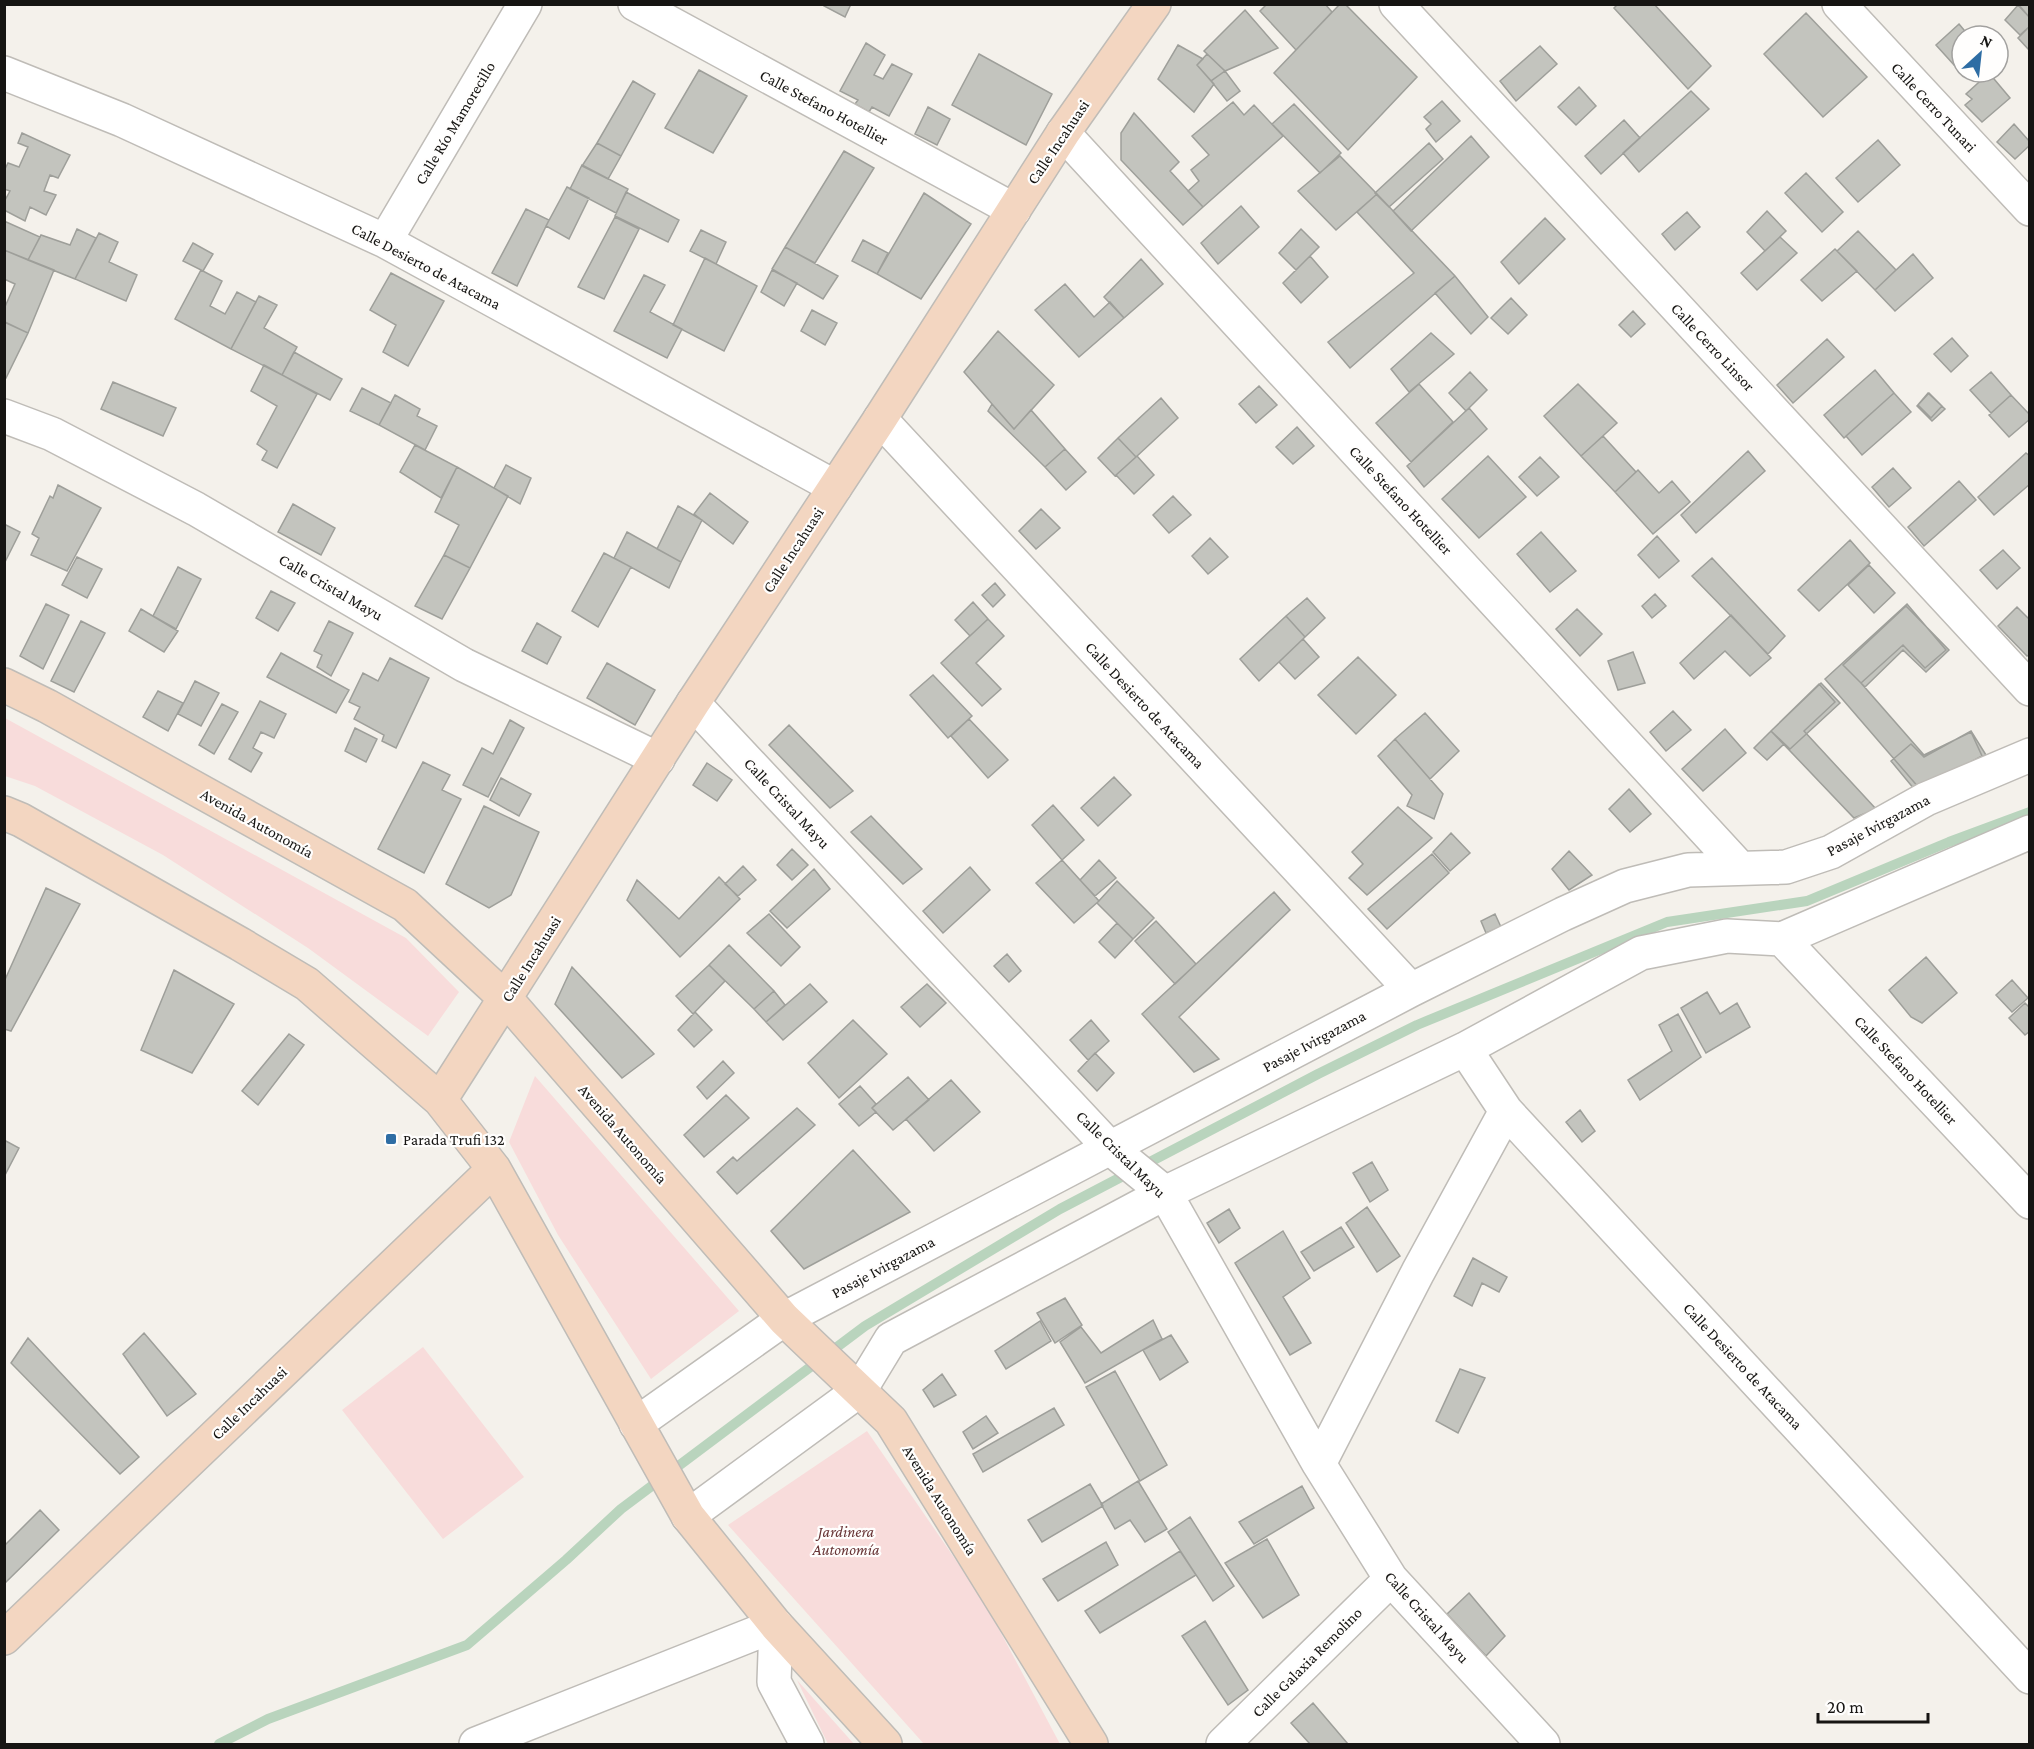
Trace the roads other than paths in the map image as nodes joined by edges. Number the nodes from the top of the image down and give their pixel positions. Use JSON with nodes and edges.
{"nodes":[{"id":1,"x":525,"y":4,"type":"edge"},
{"id":2,"x":634,"y":4,"type":"edge"},
{"id":3,"x":1154,"y":4,"type":"edge"},
{"id":4,"x":1396,"y":4,"type":"edge"},
{"id":5,"x":1839,"y":4,"type":"edge"},
{"id":6,"x":4,"y":73,"type":"edge"},
{"id":7,"x":1063,"y":133,"type":"junction"},
{"id":8,"x":2030,"y":209,"type":"edge"},
{"id":9,"x":1014,"y":210,"type":"junction"},
{"id":10,"x":385,"y":241,"type":"junction"},
{"id":11,"x":4,"y":416,"type":"edge"},
{"id":12,"x":880,"y":419,"type":"junction"},
{"id":13,"x":834,"y":487,"type":"junction"},
{"id":14,"x":4,"y":685,"type":"edge"},
{"id":15,"x":2030,"y":689,"type":"edge"},
{"id":16,"x":693,"y":703,"type":"junction"},
{"id":17,"x":2030,"y":755,"type":"edge"},
{"id":18,"x":658,"y":759,"type":"junction"},
{"id":19,"x":4,"y":813,"type":"edge"},
{"id":20,"x":2030,"y":832,"type":"edge"},
{"id":21,"x":1739,"y":867,"type":"junction"},
{"id":22,"x":1782,"y":939,"type":"junction"},
{"id":23,"x":1411,"y":990,"type":"junction"},
{"id":24,"x":506,"y":999,"type":"junction"},
{"id":25,"x":1465,"y":1048,"type":"junction"},
{"id":26,"x":440,"y":1100,"type":"junction"},
{"id":27,"x":1506,"y":1111,"type":"junction"},
{"id":28,"x":1110,"y":1148,"type":"junction"},
{"id":29,"x":494,"y":1169,"type":"junction"},
{"id":30,"x":1165,"y":1193,"type":"junction"},
{"id":31,"x":2030,"y":1202,"type":"edge"},
{"id":32,"x":784,"y":1319,"type":"junction"},
{"id":33,"x":860,"y":1390,"type":"junction"},
{"id":34,"x":636,"y":1424,"type":"junction"},
{"id":35,"x":1319,"y":1464,"type":"junction"},
{"id":36,"x":688,"y":1516,"type":"junction"},
{"id":37,"x":1391,"y":1579,"type":"junction"},
{"id":38,"x":776,"y":1625,"type":"junction"},
{"id":39,"x":4,"y":1638,"type":"edge"},
{"id":40,"x":2030,"y":1677,"type":"edge"},
{"id":41,"x":526,"y":1736,"type":"edge"},
{"id":42,"x":476,"y":1744,"type":"edge"},
{"id":43,"x":807,"y":1744,"type":"edge"},
{"id":44,"x":885,"y":1744,"type":"edge"},
{"id":45,"x":1091,"y":1744,"type":"edge"},
{"id":46,"x":1223,"y":1744,"type":"edge"},
{"id":47,"x":1543,"y":1744,"type":"edge"}],
"edges":[{"from":1,"to":10,"type":"street","name":"Calle Río Mamorecillo"},
{"from":2,"to":9,"type":"street","name":"Calle Stefano Hotellier"},
{"from":3,"to":7,"type":"street","name":"Calle Incahuasi"},
{"from":4,"to":15,"type":"street","name":"Calle Cerro Linsor"},
{"from":5,"to":8,"type":"street","name":"Calle Cerro Tunari"},
{"from":6,"to":10,"type":"street","name":"Calle Desierto de Atacama"},
{"from":7,"to":9,"type":"street","name":"Calle Incahuasi"},
{"from":7,"to":21,"type":"street","name":"Calle Stefano Hotellier"},
{"from":9,"to":12,"type":"street","name":"Calle Incahuasi"},
{"from":10,"to":13,"type":"street","name":"Calle Desierto de Atacama"},
{"from":11,"to":18,"type":"street","name":"Calle Cristal Mayu"},
{"from":12,"to":13,"type":"street","name":"Calle Incahuasi"},
{"from":12,"to":23,"type":"street","name":"Calle Desierto de Atacama"},
{"from":13,"to":16,"type":"street","name":"Calle Incahuasi"},
{"from":14,"to":24,"type":"street","name":"Avenida Autonomía"},
{"from":16,"to":18,"type":"street","name":"Calle Incahuasi"},
{"from":16,"to":28,"type":"street","name":"Calle Cristal Mayu"},
{"from":17,"to":21,"type":"street","name":"Pasaje Ivirgazama"},
{"from":18,"to":24,"type":"street","name":"Calle Incahuasi"},
{"from":19,"to":26,"type":"street"},
{"from":20,"to":22,"type":"street"},
{"from":21,"to":23,"type":"street","name":"Pasaje Ivirgazama"},
{"from":22,"to":25,"type":"street"},
{"from":22,"to":31,"type":"street","name":"Calle Stefano Hotellier"},
{"from":23,"to":28,"type":"street","name":"Pasaje Ivirgazama"},
{"from":24,"to":26,"type":"street","name":"Calle Incahuasi"},
{"from":24,"to":32,"type":"street","name":"Avenida Autonomía"},
{"from":25,"to":27,"type":"street","name":"Calle Desierto de Atacama"},
{"from":25,"to":30,"type":"street"},
{"from":26,"to":29,"type":"street"},
{"from":27,"to":35,"type":"street"},
{"from":27,"to":40,"type":"street","name":"Calle Desierto de Atacama"},
{"from":28,"to":30,"type":"street","name":"Calle Cristal Mayu"},
{"from":28,"to":32,"type":"street","name":"Pasaje Ivirgazama"},
{"from":29,"to":34,"type":"street"},
{"from":29,"to":39,"type":"street","name":"Calle Incahuasi"},
{"from":30,"to":33,"type":"street"},
{"from":30,"to":35,"type":"street","name":"Calle Cristal Mayu"},
{"from":32,"to":33,"type":"street","name":"Avenida Autonomía"},
{"from":32,"to":34,"type":"street","name":"Pasaje Ivirgazama"},
{"from":33,"to":36,"type":"street"},
{"from":33,"to":45,"type":"street","name":"Avenida Autonomía"},
{"from":34,"to":36,"type":"street"},
{"from":35,"to":37,"type":"street","name":"Calle Cristal Mayu"},
{"from":36,"to":38,"type":"street"},
{"from":37,"to":46,"type":"street","name":"Calle Galaxia Remolino"},
{"from":37,"to":47,"type":"street","name":"Calle Cristal Mayu"},
{"from":38,"to":41,"type":"street"},
{"from":38,"to":43,"type":"street"},
{"from":38,"to":44,"type":"street"},
{"from":41,"to":42,"type":"street"}]}
